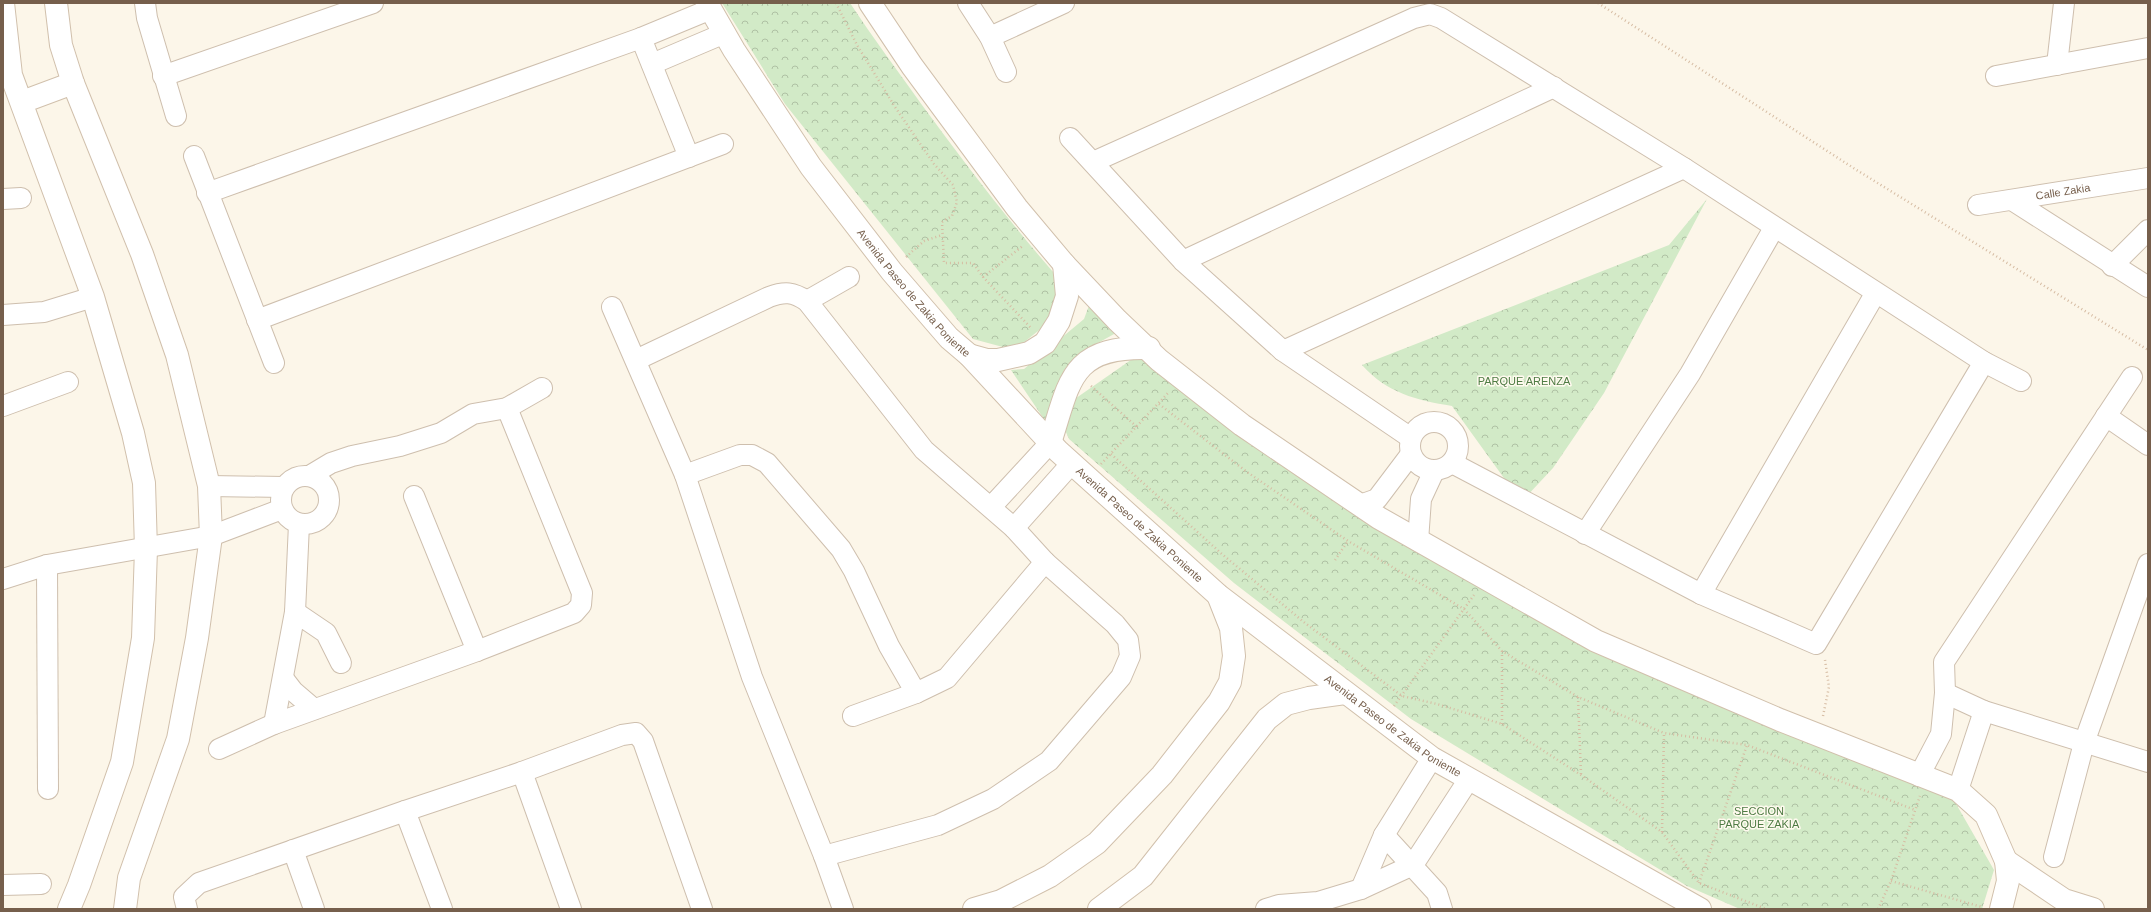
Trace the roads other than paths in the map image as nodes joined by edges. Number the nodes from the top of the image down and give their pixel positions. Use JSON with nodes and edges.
{"nodes":[{"id":1,"x":3,"y":3,"type":"edge"},
{"id":2,"x":56,"y":3,"type":"edge"},
{"id":3,"x":145,"y":3,"type":"edge"},
{"id":4,"x":373,"y":3,"type":"edge"},
{"id":5,"x":870,"y":3,"type":"edge"},
{"id":6,"x":968,"y":3,"type":"edge"},
{"id":7,"x":1064,"y":3,"type":"edge"},
{"id":8,"x":2064,"y":3,"type":"edge"},
{"id":9,"x":709,"y":6,"type":"edge"},
{"id":10,"x":725,"y":33,"type":"junction"},
{"id":11,"x":990,"y":37,"type":"junction"},
{"id":12,"x":641,"y":38,"type":"junction"},
{"id":13,"x":2148,"y":48,"type":"edge"},
{"id":14,"x":652,"y":64,"type":"junction"},
{"id":15,"x":2057,"y":64,"type":"junction"},
{"id":16,"x":1006,"y":72,"type":"dead end"},
{"id":17,"x":163,"y":76,"type":"junction"},
{"id":18,"x":1996,"y":76,"type":"dead end"},
{"id":19,"x":73,"y":83,"type":"junction"},
{"id":20,"x":1554,"y":87,"type":"junction"},
{"id":21,"x":22,"y":102,"type":"junction"},
{"id":22,"x":176,"y":116,"type":"dead end"},
{"id":23,"x":1070,"y":138,"type":"dead end"},
{"id":24,"x":723,"y":144,"type":"dead end"},
{"id":25,"x":194,"y":156,"type":"dead end"},
{"id":26,"x":689,"y":157,"type":"junction"},
{"id":27,"x":1093,"y":162,"type":"junction"},
{"id":28,"x":1684,"y":168,"type":"junction"},
{"id":29,"x":2148,"y":178,"type":"edge"},
{"id":30,"x":207,"y":194,"type":"junction"},
{"id":31,"x":2012,"y":200,"type":"junction"},
{"id":32,"x":1978,"y":205,"type":"dead end"},
{"id":33,"x":1774,"y":228,"type":"junction"},
{"id":34,"x":2148,"y":230,"type":"edge"},
{"id":35,"x":1183,"y":261,"type":"junction"},
{"id":36,"x":1064,"y":264,"type":"junction"},
{"id":37,"x":2112,"y":266,"type":"junction"},
{"id":38,"x":849,"y":277,"type":"dead end"},
{"id":39,"x":2148,"y":288,"type":"edge"},
{"id":40,"x":1876,"y":294,"type":"junction"},
{"id":41,"x":93,"y":297,"type":"junction"},
{"id":42,"x":807,"y":301,"type":"junction"},
{"id":43,"x":612,"y":307,"type":"dead end"},
{"id":44,"x":3,"y":315,"type":"edge"},
{"id":45,"x":257,"y":320,"type":"junction"},
{"id":46,"x":1149,"y":348,"type":"junction"},
{"id":47,"x":1284,"y":350,"type":"junction"},
{"id":48,"x":969,"y":354,"type":"junction"},
{"id":49,"x":636,"y":360,"type":"junction"},
{"id":50,"x":1984,"y":362,"type":"junction"},
{"id":51,"x":274,"y":363,"type":"dead end"},
{"id":52,"x":2132,"y":377,"type":"dead end"},
{"id":53,"x":2021,"y":381,"type":"dead end"},
{"id":54,"x":68,"y":382,"type":"dead end"},
{"id":55,"x":542,"y":388,"type":"dead end"},
{"id":56,"x":3,"y":406,"type":"edge"},
{"id":57,"x":507,"y":408,"type":"junction"},
{"id":58,"x":2106,"y":416,"type":"junction"},
{"id":59,"x":1050,"y":443,"type":"junction"},
{"id":60,"x":2148,"y":445,"type":"edge"},
{"id":61,"x":1411,"y":446,"type":"junction"},
{"id":62,"x":1072,"y":463,"type":"junction"},
{"id":63,"x":1443,"y":467,"type":"junction"},
{"id":64,"x":311,"y":475,"type":"junction"},
{"id":65,"x":685,"y":475,"type":"junction"},
{"id":66,"x":209,"y":486,"type":"junction"},
{"id":67,"x":284,"y":487,"type":"junction"},
{"id":68,"x":414,"y":496,"type":"dead end"},
{"id":69,"x":1360,"y":506,"type":"junction"},
{"id":70,"x":991,"y":507,"type":"junction"},
{"id":71,"x":282,"y":509,"type":"junction"},
{"id":72,"x":299,"y":524,"type":"junction"},
{"id":73,"x":1014,"y":528,"type":"junction"},
{"id":74,"x":1585,"y":534,"type":"junction"},
{"id":75,"x":211,"y":536,"type":"junction"},
{"id":76,"x":1418,"y":541,"type":"junction"},
{"id":77,"x":146,"y":549,"type":"junction"},
{"id":78,"x":1045,"y":562,"type":"junction"},
{"id":79,"x":2148,"y":564,"type":"edge"},
{"id":80,"x":47,"y":565,"type":"junction"},
{"id":81,"x":3,"y":579,"type":"edge"},
{"id":82,"x":1701,"y":594,"type":"junction"},
{"id":83,"x":1218,"y":595,"type":"junction"},
{"id":84,"x":295,"y":612,"type":"junction"},
{"id":85,"x":477,"y":651,"type":"junction"},
{"id":86,"x":340,"y":664,"type":"dead end"},
{"id":87,"x":283,"y":678,"type":"junction"},
{"id":88,"x":916,"y":693,"type":"junction"},
{"id":89,"x":1345,"y":693,"type":"junction"},
{"id":90,"x":1945,"y":693,"type":"junction"},
{"id":91,"x":314,"y":709,"type":"junction"},
{"id":92,"x":1984,"y":711,"type":"junction"},
{"id":93,"x":853,"y":716,"type":"dead end"},
{"id":94,"x":274,"y":724,"type":"junction"},
{"id":95,"x":2084,"y":743,"type":"junction"},
{"id":96,"x":219,"y":749,"type":"dead end"},
{"id":97,"x":1432,"y":758,"type":"junction"},
{"id":98,"x":2148,"y":762,"type":"edge"},
{"id":99,"x":522,"y":772,"type":"junction"},
{"id":100,"x":1923,"y":777,"type":"junction"},
{"id":101,"x":1469,"y":779,"type":"junction"},
{"id":102,"x":48,"y":789,"type":"dead end"},
{"id":103,"x":1958,"y":790,"type":"junction"},
{"id":104,"x":405,"y":811,"type":"junction"},
{"id":105,"x":1384,"y":835,"type":"junction"},
{"id":106,"x":293,"y":850,"type":"junction"},
{"id":107,"x":824,"y":856,"type":"junction"},
{"id":108,"x":2054,"y":857,"type":"dead end"},
{"id":109,"x":2006,"y":861,"type":"junction"},
{"id":110,"x":1413,"y":865,"type":"junction"},
{"id":111,"x":40,"y":884,"type":"dead end"},
{"id":112,"x":3,"y":885,"type":"edge"},
{"id":113,"x":1361,"y":889,"type":"junction"},
{"id":114,"x":1319,"y":906,"type":"edge"},
{"id":115,"x":1992,"y":908,"type":"edge"},
{"id":116,"x":69,"y":909,"type":"edge"},
{"id":117,"x":125,"y":909,"type":"edge"},
{"id":118,"x":187,"y":909,"type":"edge"},
{"id":119,"x":314,"y":909,"type":"edge"},
{"id":120,"x":442,"y":909,"type":"edge"},
{"id":121,"x":571,"y":909,"type":"edge"},
{"id":122,"x":702,"y":909,"type":"edge"},
{"id":123,"x":843,"y":909,"type":"edge"},
{"id":124,"x":974,"y":909,"type":"edge"},
{"id":125,"x":1099,"y":909,"type":"edge"},
{"id":126,"x":1266,"y":909,"type":"edge"},
{"id":127,"x":1442,"y":909,"type":"edge"},
{"id":128,"x":1700,"y":909,"type":"edge"},
{"id":129,"x":2092,"y":909,"type":"edge"}],
"edges":[{"from":1,"to":21,"type":"street"},
{"from":2,"to":19,"type":"street"},
{"from":3,"to":17,"type":"street"},
{"from":4,"to":17,"type":"street"},
{"from":5,"to":36,"type":"street"},
{"from":6,"to":11,"type":"street"},
{"from":7,"to":11,"type":"street"},
{"from":8,"to":15,"type":"street"},
{"from":9,"to":10,"type":"street","name":"Avenida Paseo de Zakia Poniente"},
{"from":9,"to":12,"type":"street"},
{"from":10,"to":14,"type":"street"},
{"from":10,"to":48,"type":"street","name":"Avenida Paseo de Zakia Poniente"},
{"from":11,"to":16,"type":"street"},
{"from":12,"to":14,"type":"street"},
{"from":12,"to":30,"type":"street"},
{"from":13,"to":15,"type":"street"},
{"from":14,"to":26,"type":"street"},
{"from":15,"to":18,"type":"street"},
{"from":17,"to":22,"type":"street"},
{"from":19,"to":21,"type":"street"},
{"from":19,"to":66,"type":"street"},
{"from":20,"to":27,"type":"street"},
{"from":20,"to":28,"type":"street"},
{"from":20,"to":35,"type":"street"},
{"from":21,"to":41,"type":"street"},
{"from":23,"to":27,"type":"street"},
{"from":24,"to":26,"type":"street"},
{"from":25,"to":30,"type":"street"},
{"from":26,"to":45,"type":"street"},
{"from":27,"to":35,"type":"street"},
{"from":28,"to":33,"type":"street"},
{"from":28,"to":47,"type":"street"},
{"from":29,"to":31,"type":"street","name":"Calle Zakia"},
{"from":30,"to":45,"type":"street"},
{"from":31,"to":32,"type":"street","name":"Calle Zakia"},
{"from":31,"to":37,"type":"street"},
{"from":33,"to":40,"type":"street"},
{"from":33,"to":74,"type":"street"},
{"from":34,"to":37,"type":"street"},
{"from":35,"to":47,"type":"street"},
{"from":36,"to":46,"type":"street"},
{"from":36,"to":48,"type":"street"},
{"from":37,"to":39,"type":"street"},
{"from":38,"to":42,"type":"street"},
{"from":40,"to":50,"type":"street"},
{"from":40,"to":82,"type":"street"},
{"from":41,"to":44,"type":"street"},
{"from":41,"to":77,"type":"street"},
{"from":42,"to":49,"type":"street"},
{"from":42,"to":70,"type":"street"},
{"from":43,"to":49,"type":"street"},
{"from":45,"to":51,"type":"street"},
{"from":46,"to":59,"type":"street"},
{"from":46,"to":69,"type":"street"},
{"from":47,"to":61,"type":"street"},
{"from":48,"to":59,"type":"street","name":"Avenida Paseo de Zakia Poniente"},
{"from":49,"to":65,"type":"street"},
{"from":50,"to":53,"type":"street"},
{"from":50,"to":82,"type":"street"},
{"from":52,"to":58,"type":"street"},
{"from":54,"to":56,"type":"street"},
{"from":55,"to":57,"type":"street"},
{"from":57,"to":64,"type":"street"},
{"from":57,"to":85,"type":"street"},
{"from":58,"to":60,"type":"street"},
{"from":58,"to":90,"type":"street"},
{"from":59,"to":62,"type":"street","name":"Avenida Paseo de Zakia Poniente"},
{"from":59,"to":70,"type":"street"},
{"from":61,"to":63,"type":"street"},
{"from":61,"to":63,"type":"street"},
{"from":61,"to":69,"type":"street"},
{"from":62,"to":73,"type":"street"},
{"from":62,"to":83,"type":"street","name":"Avenida Paseo de Zakia Poniente"},
{"from":63,"to":74,"type":"street"},
{"from":63,"to":76,"type":"street"},
{"from":64,"to":67,"type":"street"},
{"from":64,"to":72,"type":"street"},
{"from":65,"to":88,"type":"street"},
{"from":65,"to":107,"type":"street"},
{"from":66,"to":67,"type":"street"},
{"from":66,"to":75,"type":"street"},
{"from":67,"to":71,"type":"street"},
{"from":68,"to":85,"type":"street"},
{"from":69,"to":76,"type":"street"},
{"from":70,"to":73,"type":"street"},
{"from":71,"to":72,"type":"street"},
{"from":71,"to":75,"type":"street"},
{"from":72,"to":84,"type":"street"},
{"from":73,"to":78,"type":"street"},
{"from":74,"to":82,"type":"street"},
{"from":75,"to":77,"type":"street"},
{"from":75,"to":117,"type":"street"},
{"from":76,"to":100,"type":"street"},
{"from":77,"to":80,"type":"street"},
{"from":77,"to":116,"type":"street"},
{"from":78,"to":88,"type":"street"},
{"from":78,"to":107,"type":"street"},
{"from":79,"to":95,"type":"street"},
{"from":80,"to":81,"type":"street"},
{"from":80,"to":102,"type":"street"},
{"from":83,"to":89,"type":"street","name":"Avenida Paseo de Zakia Poniente"},
{"from":83,"to":124,"type":"street"},
{"from":84,"to":86,"type":"street"},
{"from":84,"to":87,"type":"street"},
{"from":85,"to":91,"type":"street"},
{"from":87,"to":91,"type":"street"},
{"from":87,"to":94,"type":"street"},
{"from":88,"to":93,"type":"street"},
{"from":89,"to":97,"type":"street","name":"Avenida Paseo de Zakia Poniente"},
{"from":89,"to":125,"type":"street"},
{"from":90,"to":92,"type":"street"},
{"from":90,"to":100,"type":"street"},
{"from":91,"to":94,"type":"street"},
{"from":92,"to":95,"type":"street"},
{"from":92,"to":103,"type":"street"},
{"from":94,"to":96,"type":"street"},
{"from":95,"to":98,"type":"street"},
{"from":95,"to":108,"type":"street"},
{"from":97,"to":101,"type":"street","name":"Avenida Paseo de Zakia Poniente"},
{"from":97,"to":105,"type":"street"},
{"from":99,"to":104,"type":"street"},
{"from":99,"to":121,"type":"street"},
{"from":99,"to":122,"type":"street"},
{"from":100,"to":103,"type":"street"},
{"from":101,"to":110,"type":"street"},
{"from":101,"to":128,"type":"street","name":"Avenida Paseo de Zakia Poniente"},
{"from":103,"to":109,"type":"street"},
{"from":104,"to":106,"type":"street"},
{"from":104,"to":120,"type":"street"},
{"from":105,"to":110,"type":"street"},
{"from":105,"to":113,"type":"street"},
{"from":106,"to":118,"type":"street"},
{"from":106,"to":119,"type":"street"},
{"from":107,"to":123,"type":"street"},
{"from":109,"to":115,"type":"street"},
{"from":109,"to":129,"type":"street"},
{"from":110,"to":113,"type":"street"},
{"from":110,"to":127,"type":"street"},
{"from":111,"to":112,"type":"street"},
{"from":113,"to":114,"type":"street"},
{"from":114,"to":126,"type":"street"}]}
